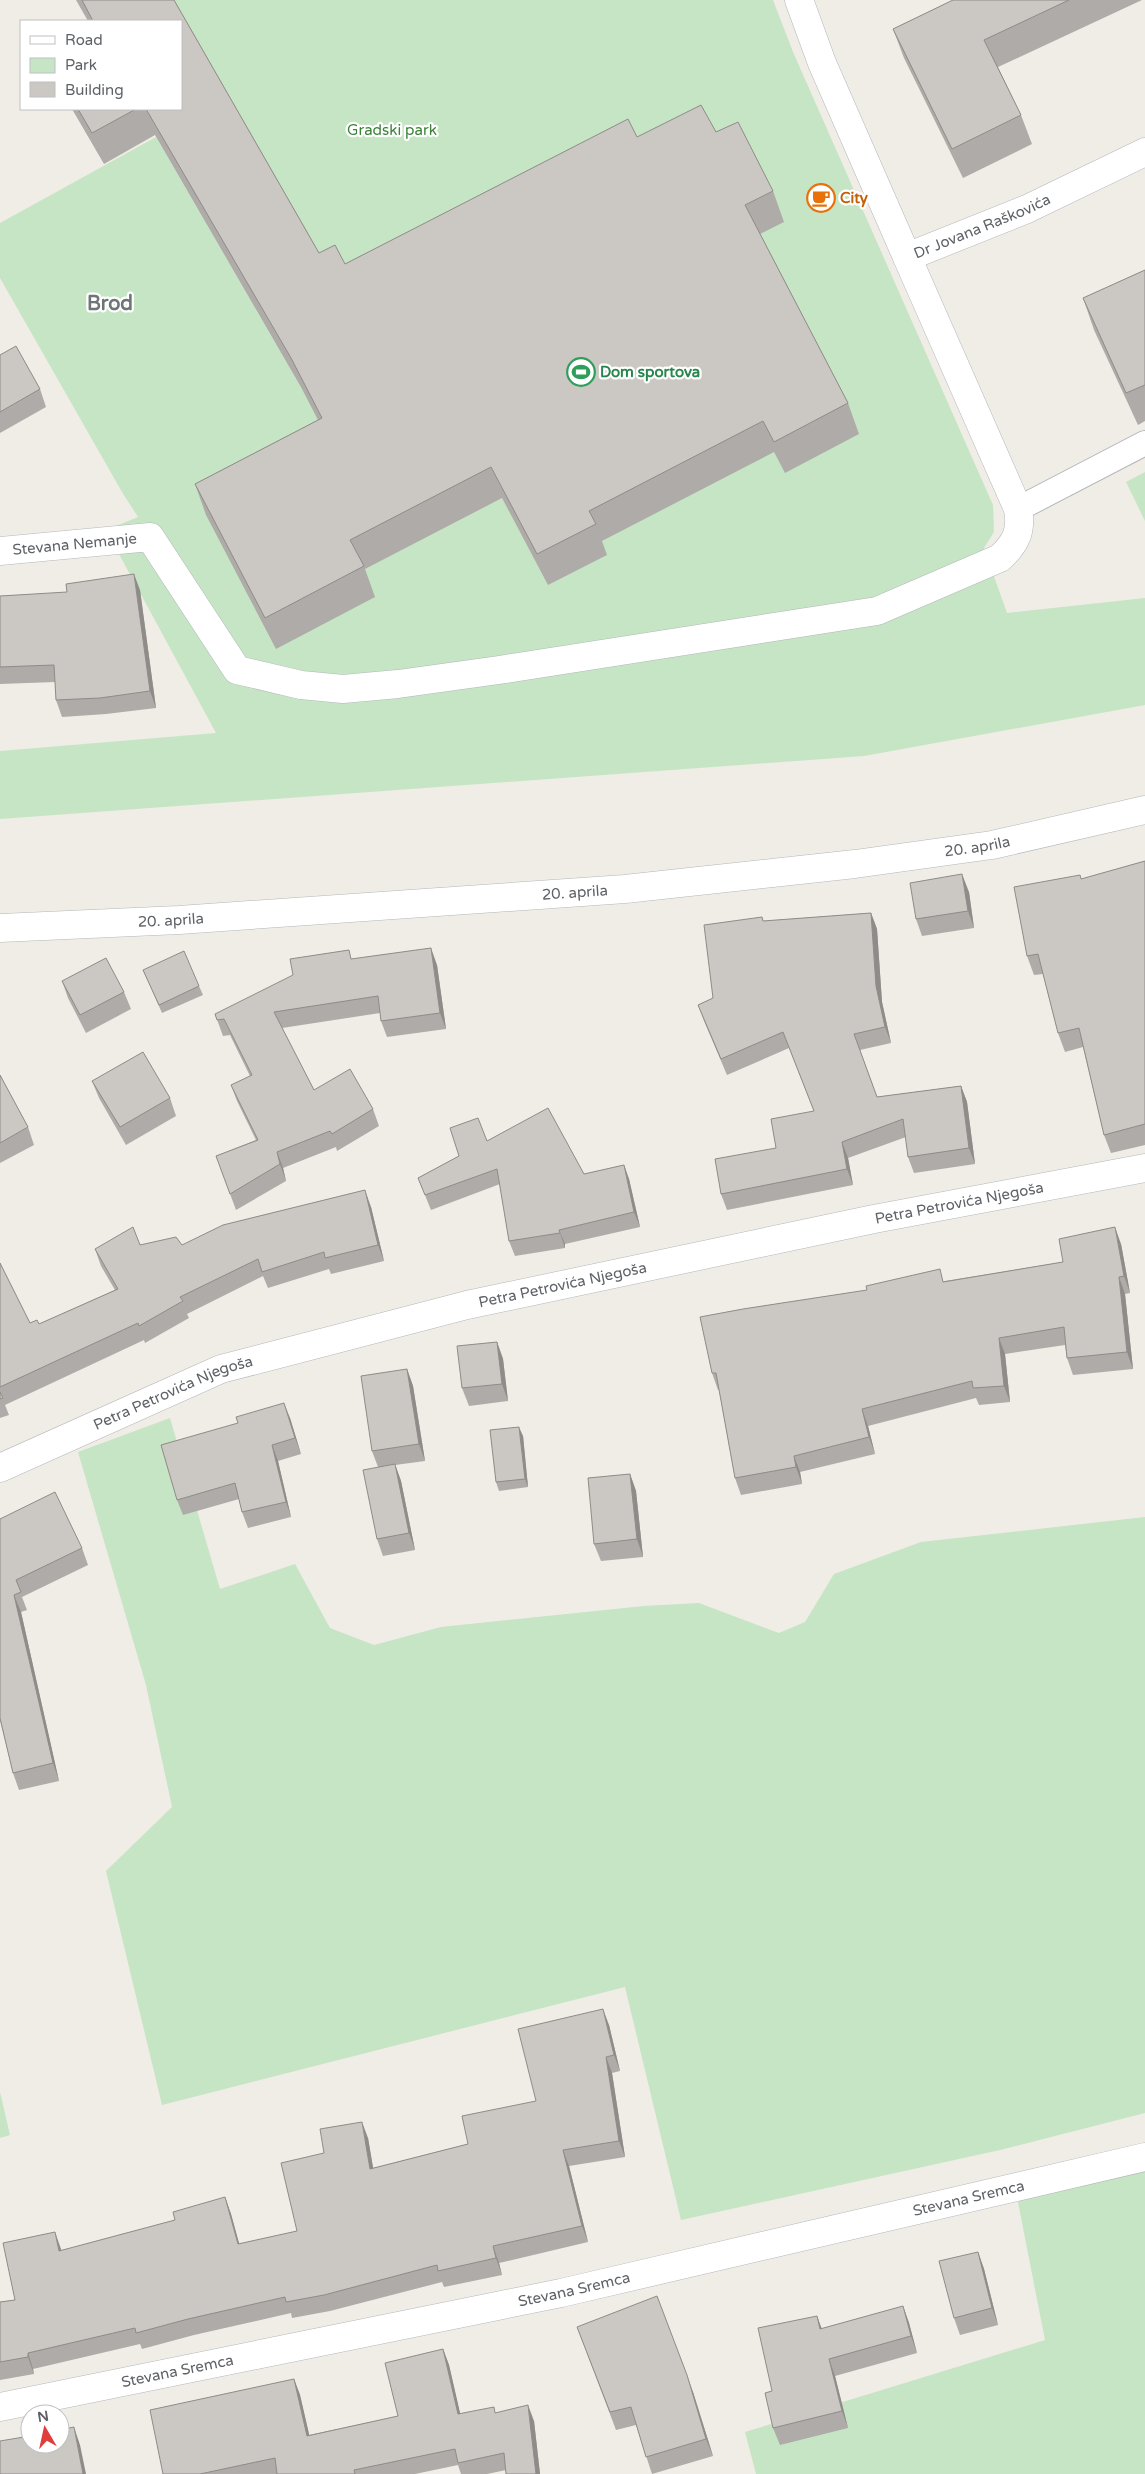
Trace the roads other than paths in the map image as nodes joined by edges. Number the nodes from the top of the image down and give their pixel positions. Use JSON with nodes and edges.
{"nodes":[{"id":1,"x":799,"y":0,"type":"edge"},
{"id":2,"x":1145,"y":152,"type":"edge"},
{"id":3,"x":907,"y":257,"type":"junction"},
{"id":4,"x":1145,"y":443,"type":"edge"},
{"id":5,"x":1018,"y":509,"type":"junction"},
{"id":6,"x":0,"y":551,"type":"edge"},
{"id":7,"x":1145,"y":810,"type":"edge"},
{"id":8,"x":0,"y":928,"type":"edge"},
{"id":9,"x":1145,"y":1168,"type":"edge"},
{"id":10,"x":0,"y":1468,"type":"edge"},
{"id":11,"x":1145,"y":2157,"type":"edge"},
{"id":12,"x":0,"y":2407,"type":"edge"}],
"edges":[{"from":1,"to":3,"type":"street","name":"Dr Jovana Raškovića"},
{"from":2,"to":3,"type":"street","name":"Dr Jovana Raškovića"},
{"from":3,"to":5,"type":"street"},
{"from":4,"to":5,"type":"lane"},
{"from":5,"to":6,"type":"street","name":"Stevana Nemanje"},
{"from":7,"to":8,"type":"street","name":"20. aprila"},
{"from":9,"to":10,"type":"street","name":"Petra Petrovića Njegoša"},
{"from":11,"to":12,"type":"street","name":"Stevana Sremca"}]}
